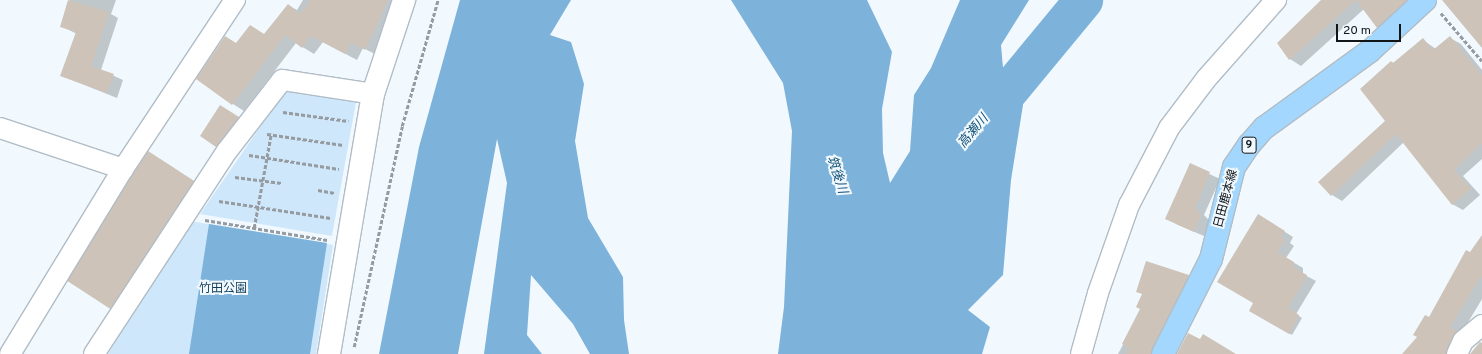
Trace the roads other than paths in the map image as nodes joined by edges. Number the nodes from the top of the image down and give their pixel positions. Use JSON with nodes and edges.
{"nodes":[{"id":1,"x":235,"y":0,"type":"edge"},
{"id":2,"x":404,"y":0,"type":"edge"},
{"id":3,"x":1276,"y":0,"type":"edge"},
{"id":4,"x":1432,"y":6,"type":"edge"},
{"id":5,"x":373,"y":94,"type":"junction"},
{"id":6,"x":0,"y":128,"type":"edge"},
{"id":7,"x":123,"y":169,"type":"junction"},
{"id":8,"x":1482,"y":325,"type":"edge"},
{"id":9,"x":10,"y":354,"type":"edge"},
{"id":10,"x":94,"y":354,"type":"edge"},
{"id":11,"x":329,"y":354,"type":"edge"},
{"id":12,"x":1081,"y":354,"type":"edge"},
{"id":13,"x":1163,"y":354,"type":"edge"},
{"id":14,"x":1457,"y":354,"type":"edge"}],
"edges":[{"from":1,"to":7,"type":"street"},
{"from":2,"to":5,"type":"street"},
{"from":3,"to":12,"type":"street"},
{"from":4,"to":13,"type":"main road","name":"日田鹿本線","number":"9"},
{"from":5,"to":10,"type":"street"},
{"from":5,"to":11,"type":"street"},
{"from":6,"to":7,"type":"street"},
{"from":7,"to":9,"type":"street"},
{"from":8,"to":14,"type":"street"}]}
